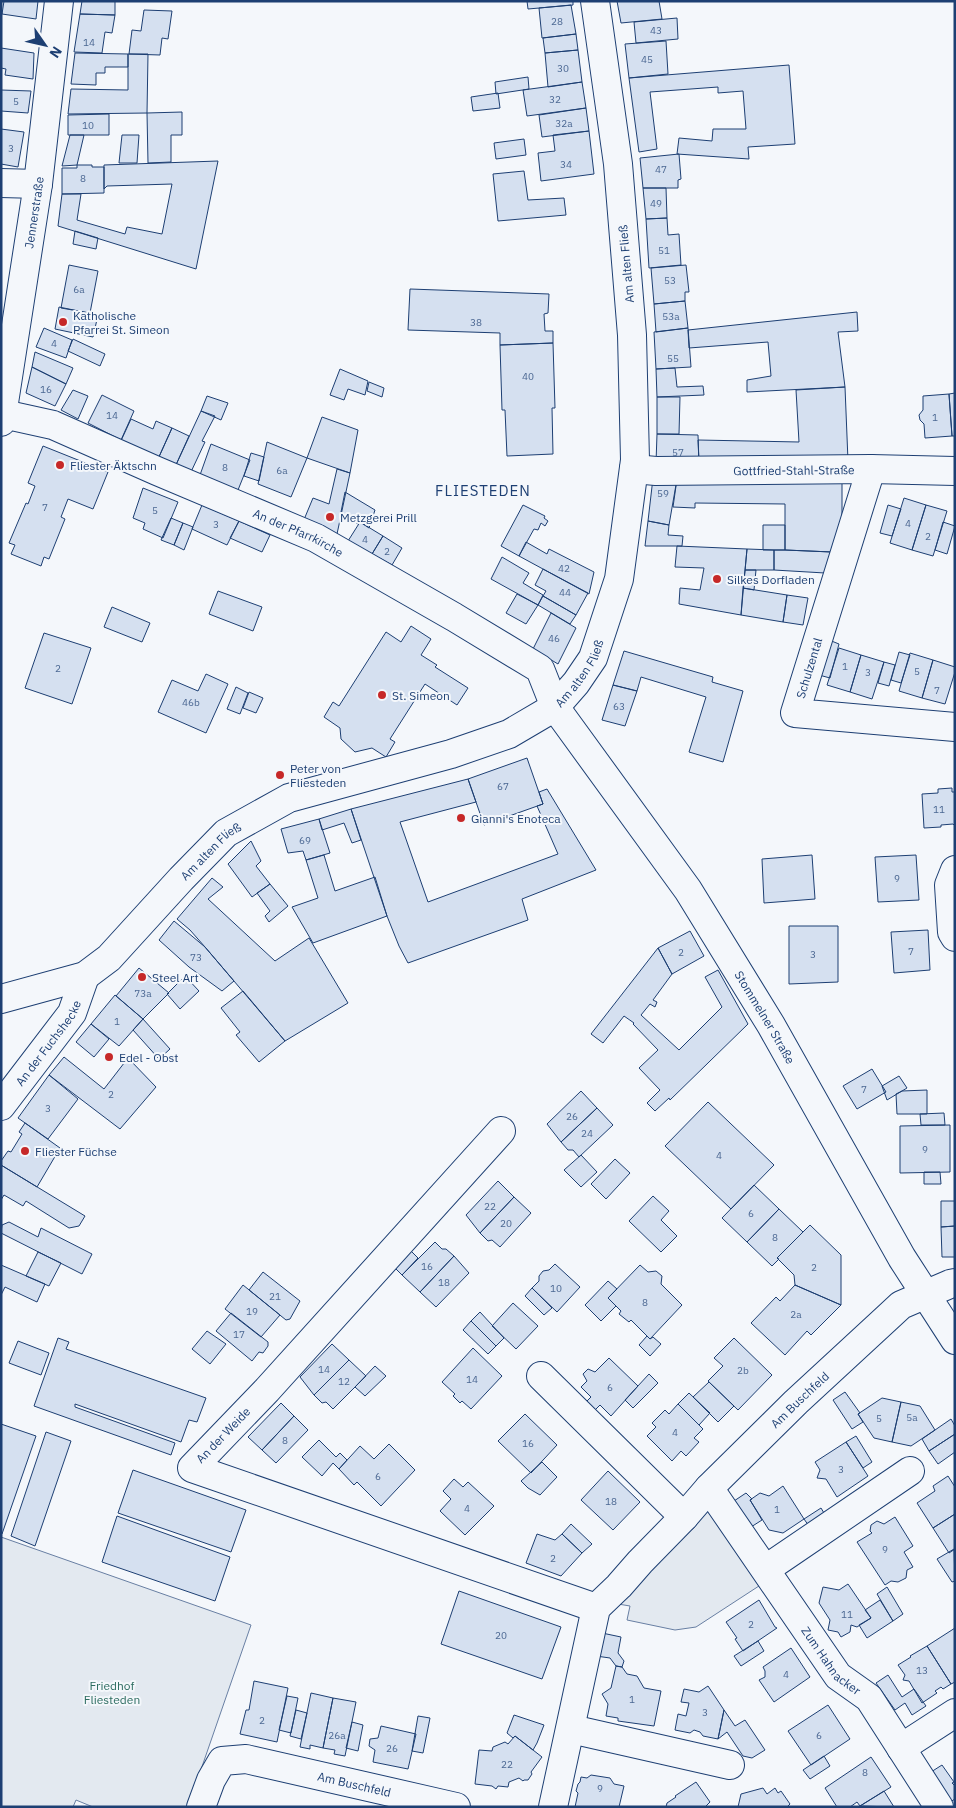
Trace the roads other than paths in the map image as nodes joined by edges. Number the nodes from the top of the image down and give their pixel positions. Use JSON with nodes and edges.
{"nodes":[{"id":1,"x":59,"y":1,"type":"edge"},
{"id":2,"x":595,"y":1,"type":"edge"},
{"id":3,"x":1,"y":183,"type":"edge"},
{"id":4,"x":38,"y":184,"type":"junction"},
{"id":5,"x":2,"y":418,"type":"edge"},
{"id":6,"x":634,"y":469,"type":"junction"},
{"id":7,"x":872,"y":469,"type":"junction"},
{"id":8,"x":955,"y":471,"type":"edge"},
{"id":9,"x":554,"y":707,"type":"junction"},
{"id":10,"x":955,"y":727,"type":"edge"},
{"id":11,"x":955,"y":870,"type":"edge"},
{"id":12,"x":955,"y":937,"type":"edge"},
{"id":13,"x":85,"y":976,"type":"junction"},
{"id":14,"x":1,"y":999,"type":"edge"},
{"id":15,"x":1,"y":1106,"type":"edge"},
{"id":16,"x":501,"y":1131,"type":"dead end"},
{"id":17,"x":955,"y":1283,"type":"edge"},
{"id":18,"x":926,"y":1294,"type":"junction"},
{"id":19,"x":955,"y":1340,"type":"edge"},
{"id":20,"x":541,"y":1376,"type":"dead end"},
{"id":21,"x":910,"y":1472,"type":"dead end"},
{"id":22,"x":709,"y":1488,"type":"junction"},
{"id":23,"x":684,"y":1518,"type":"junction"},
{"id":24,"x":766,"y":1569,"type":"junction"},
{"id":25,"x":596,"y":1608,"type":"junction"},
{"id":26,"x":955,"y":1713,"type":"edge"},
{"id":27,"x":571,"y":1729,"type":"junction"},
{"id":28,"x":901,"y":1748,"type":"junction"},
{"id":29,"x":730,"y":1765,"type":"dead end"},
{"id":30,"x":202,"y":1807,"type":"edge"},
{"id":31,"x":456,"y":1807,"type":"edge"},
{"id":32,"x":553,"y":1807,"type":"edge"},
{"id":33,"x":939,"y":1807,"type":"edge"}],
"edges":[{"from":1,"to":4,"type":"street","name":"Jennerstraße"},
{"from":2,"to":6,"type":"street","name":"Am alten Fließ"},
{"from":3,"to":4,"type":"street"},
{"from":4,"to":5,"type":"street","name":"Jennerstraße"},
{"from":5,"to":9,"type":"street","name":"An der Pfarrkirche"},
{"from":6,"to":7,"type":"street","name":"Gottfried-Stahl-Straße"},
{"from":6,"to":9,"type":"street","name":"Am alten Fließ"},
{"from":7,"to":8,"type":"street","name":"Gottfried-Stahl-Straße"},
{"from":7,"to":10,"type":"street","name":"Schulzental"},
{"from":9,"to":13,"type":"street","name":"Am alten Fließ"},
{"from":9,"to":18,"type":"street","name":"Stommelner Straße"},
{"from":11,"to":12,"type":"street"},
{"from":13,"to":14,"type":"street","name":"Am alten Fließ"},
{"from":13,"to":15,"type":"street","name":"An der Fuchshecke"},
{"from":16,"to":25,"type":"street","name":"An der Weide"},
{"from":17,"to":18,"type":"street","name":"Am Buschfeld"},
{"from":18,"to":19,"type":"street","name":"Stommelner Straße"},
{"from":18,"to":22,"type":"street","name":"Am Buschfeld"},
{"from":20,"to":23,"type":"street"},
{"from":21,"to":24,"type":"street"},
{"from":22,"to":23,"type":"street","name":"Am Buschfeld"},
{"from":22,"to":24,"type":"street","name":"Zum Hahnacker"},
{"from":23,"to":25,"type":"street","name":"Am Buschfeld"},
{"from":24,"to":28,"type":"street","name":"Zum Hahnacker"},
{"from":25,"to":27,"type":"street"},
{"from":26,"to":28,"type":"street"},
{"from":27,"to":29,"type":"street"},
{"from":27,"to":32,"type":"street"},
{"from":28,"to":33,"type":"street","name":"Zum Hahnacker"},
{"from":30,"to":31,"type":"street","name":"Am Buschfeld"}]}
